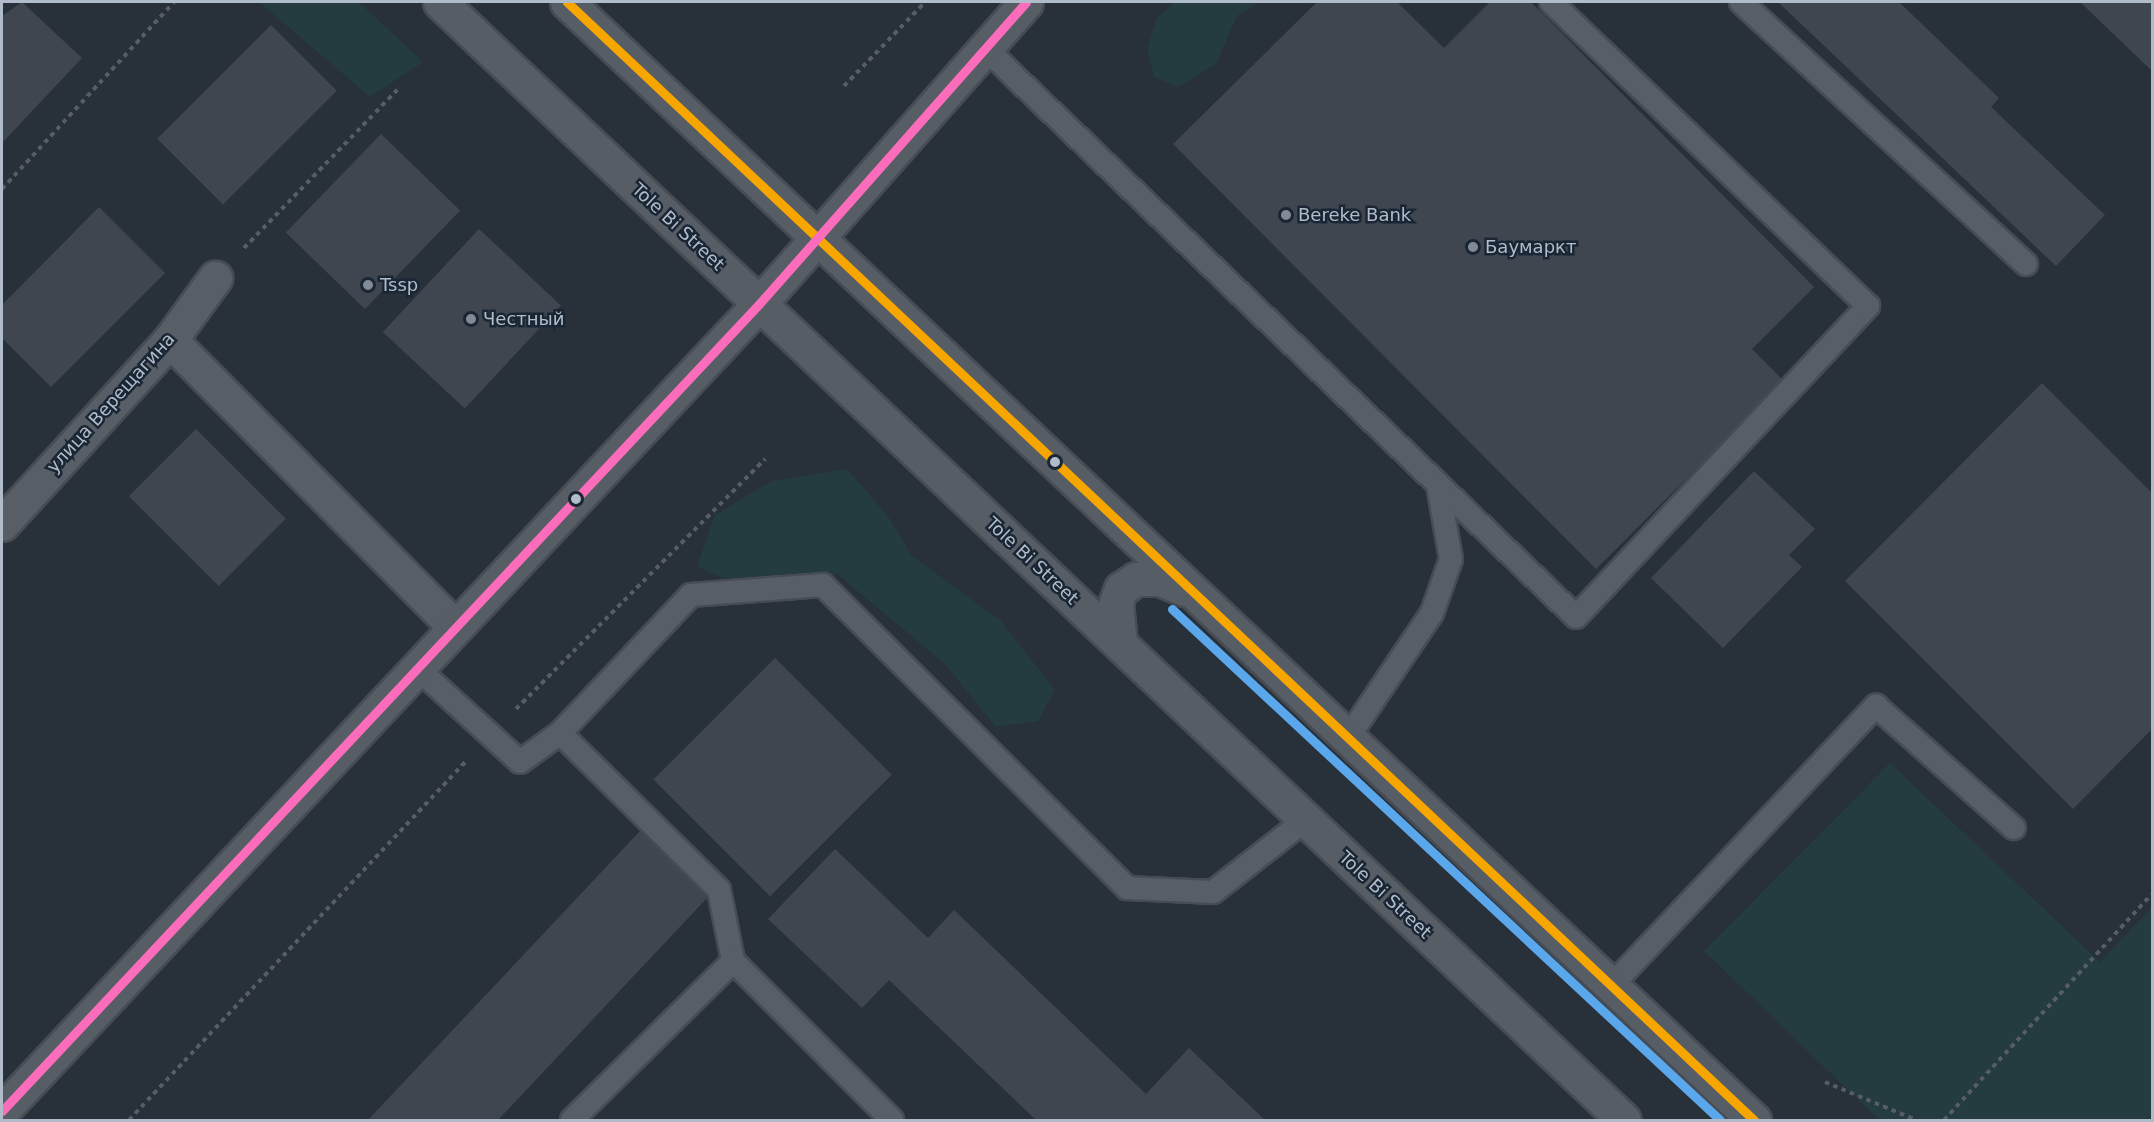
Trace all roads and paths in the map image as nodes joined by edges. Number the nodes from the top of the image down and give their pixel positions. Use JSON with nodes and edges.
{"nodes":[{"id":1,"x":174,"y":2,"type":"edge"},
{"id":2,"x":440,"y":2,"type":"edge"},
{"id":3,"x":567,"y":2,"type":"edge"},
{"id":4,"x":925,"y":2,"type":"edge"},
{"id":5,"x":1026,"y":2,"type":"edge"},
{"id":6,"x":1551,"y":2,"type":"edge"},
{"id":7,"x":1741,"y":2,"type":"edge"},
{"id":8,"x":985,"y":48,"type":"junction"},
{"id":9,"x":844,"y":86,"type":"dead end"},
{"id":10,"x":400,"y":87,"type":"dead end"},
{"id":11,"x":2,"y":189,"type":"edge"},
{"id":12,"x":816,"y":241,"type":"junction"},
{"id":13,"x":2026,"y":264,"type":"dead end"},
{"id":14,"x":215,"y":278,"type":"joint"},
{"id":15,"x":759,"y":304,"type":"junction"},
{"id":16,"x":170,"y":340,"type":"junction"},
{"id":17,"x":765,"y":459,"type":"dead end"},
{"id":18,"x":1437,"y":485,"type":"junction"},
{"id":19,"x":2,"y":524,"type":"edge"},
{"id":20,"x":1190,"y":591,"type":"junction"},
{"id":21,"x":455,"y":627,"type":"junction"},
{"id":22,"x":1120,"y":644,"type":"junction"},
{"id":23,"x":417,"y":668,"type":"junction"},
{"id":24,"x":560,"y":733,"type":"junction"},
{"id":25,"x":491,"y":734,"type":"junction"},
{"id":26,"x":1347,"y":739,"type":"junction"},
{"id":27,"x":1305,"y":820,"type":"junction"},
{"id":28,"x":2014,"y":828,"type":"dead end"},
{"id":29,"x":2152,"y":894,"type":"edge"},
{"id":30,"x":733,"y":961,"type":"junction"},
{"id":31,"x":1611,"y":986,"type":"junction"},
{"id":32,"x":1825,"y":1082,"type":"dead end"},
{"id":33,"x":2,"y":1111,"type":"edge"},
{"id":34,"x":129,"y":1120,"type":"edge"},
{"id":35,"x":572,"y":1120,"type":"edge"},
{"id":36,"x":892,"y":1120,"type":"edge"},
{"id":37,"x":1624,"y":1120,"type":"edge"},
{"id":38,"x":1754,"y":1120,"type":"edge"},
{"id":39,"x":1916,"y":1120,"type":"edge"},
{"id":40,"x":1944,"y":1120,"type":"edge"}],
"edges":[{"from":1,"to":11,"type":"path"},
{"from":2,"to":15,"type":"main road","name":"Tole Bi Street"},
{"from":3,"to":12,"type":"main road"},
{"from":4,"to":9,"type":"path"},
{"from":5,"to":8,"type":"main road"},
{"from":6,"to":18,"type":"lane"},
{"from":7,"to":13,"type":"lane"},
{"from":8,"to":12,"type":"main road"},
{"from":8,"to":18,"type":"lane"},
{"from":10,"to":14,"type":"path"},
{"from":12,"to":15,"type":"main road"},
{"from":12,"to":20,"type":"main road"},
{"from":14,"to":16,"type":"street","name":"улица Верещагина"},
{"from":15,"to":21,"type":"main road"},
{"from":15,"to":22,"type":"main road","name":"Tole Bi Street"},
{"from":16,"to":19,"type":"street","name":"улица Верещагина"},
{"from":16,"to":21,"type":"street"},
{"from":17,"to":25,"type":"path"},
{"from":18,"to":26,"type":"lane"},
{"from":20,"to":22,"type":"main road"},
{"from":20,"to":26,"type":"main road"},
{"from":21,"to":23,"type":"main road"},
{"from":22,"to":27,"type":"main road","name":"Tole Bi Street"},
{"from":23,"to":25,"type":"lane"},
{"from":23,"to":33,"type":"main road"},
{"from":24,"to":25,"type":"lane"},
{"from":24,"to":27,"type":"lane"},
{"from":24,"to":30,"type":"lane"},
{"from":25,"to":34,"type":"path"},
{"from":26,"to":31,"type":"main road"},
{"from":27,"to":37,"type":"main road","name":"Tole Bi Street"},
{"from":28,"to":31,"type":"lane"},
{"from":29,"to":40,"type":"path"},
{"from":30,"to":35,"type":"lane"},
{"from":30,"to":36,"type":"lane"},
{"from":31,"to":38,"type":"main road"},
{"from":32,"to":39,"type":"path"}]}
